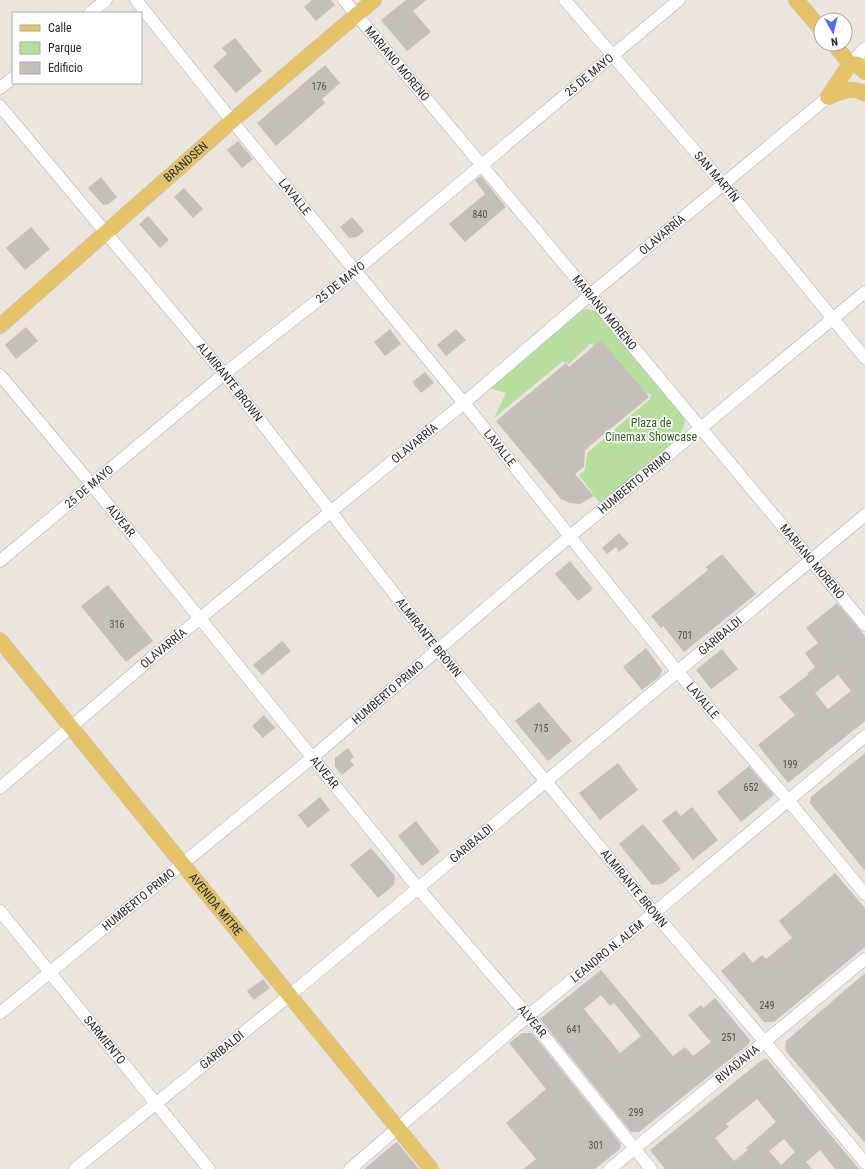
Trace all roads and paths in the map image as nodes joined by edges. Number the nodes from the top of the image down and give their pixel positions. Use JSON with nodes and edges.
{"nodes":[{"id":1,"x":106,"y":0,"type":"edge"},
{"id":2,"x":136,"y":0,"type":"edge"},
{"id":3,"x":344,"y":0,"type":"edge"},
{"id":4,"x":374,"y":0,"type":"edge"},
{"id":5,"x":565,"y":0,"type":"edge"},
{"id":6,"x":679,"y":0,"type":"edge"},
{"id":7,"x":796,"y":0,"type":"edge"},
{"id":8,"x":91,"y":12,"type":"edge"},
{"id":9,"x":356,"y":15,"type":"junction"},
{"id":10,"x":813,"y":20,"type":"edge"},
{"id":11,"x":865,"y":48,"type":"edge"},
{"id":12,"x":840,"y":52,"type":"edge"},
{"id":13,"x":612,"y":56,"type":"junction"},
{"id":14,"x":850,"y":64,"type":"junction"},
{"id":15,"x":865,"y":72,"type":"edge"},
{"id":16,"x":12,"y":79,"type":"edge"},
{"id":17,"x":0,"y":88,"type":"edge"},
{"id":18,"x":865,"y":94,"type":"edge"},
{"id":19,"x":828,"y":97,"type":"junction"},
{"id":20,"x":0,"y":106,"type":"edge"},
{"id":21,"x":232,"y":121,"type":"junction"},
{"id":22,"x":481,"y":164,"type":"junction"},
{"id":23,"x":723,"y":184,"type":"junction"},
{"id":24,"x":107,"y":232,"type":"junction"},
{"id":25,"x":355,"y":271,"type":"junction"},
{"id":26,"x":865,"y":292,"type":"edge"},
{"id":27,"x":591,"y":294,"type":"junction"},
{"id":28,"x":833,"y":319,"type":"junction"},
{"id":29,"x":0,"y":326,"type":"edge"},
{"id":30,"x":865,"y":358,"type":"edge"},
{"id":31,"x":224,"y":374,"type":"junction"},
{"id":32,"x":0,"y":375,"type":"edge"},
{"id":33,"x":464,"y":403,"type":"junction"},
{"id":34,"x":702,"y":427,"type":"junction"},
{"id":35,"x":92,"y":485,"type":"junction"},
{"id":36,"x":330,"y":512,"type":"junction"},
{"id":37,"x":865,"y":515,"type":"edge"},
{"id":38,"x":569,"y":536,"type":"junction"},
{"id":39,"x":812,"y":560,"type":"junction"},
{"id":40,"x":0,"y":561,"type":"edge"},
{"id":41,"x":201,"y":619,"type":"junction"},
{"id":42,"x":865,"y":625,"type":"edge"},
{"id":43,"x":0,"y":640,"type":"edge"},
{"id":44,"x":437,"y":649,"type":"junction"},
{"id":45,"x":677,"y":671,"type":"junction"},
{"id":46,"x":72,"y":728,"type":"junction"},
{"id":47,"x":865,"y":736,"type":"edge"},
{"id":48,"x":313,"y":757,"type":"junction"},
{"id":49,"x":547,"y":780,"type":"junction"},
{"id":50,"x":0,"y":788,"type":"edge"},
{"id":51,"x":788,"y":800,"type":"junction"},
{"id":52,"x":182,"y":863,"type":"junction"},
{"id":53,"x":417,"y":888,"type":"junction"},
{"id":54,"x":865,"y":894,"type":"edge"},
{"id":55,"x":0,"y":911,"type":"edge"},
{"id":56,"x":654,"y":913,"type":"junction"},
{"id":57,"x":865,"y":959,"type":"edge"},
{"id":58,"x":50,"y":973,"type":"junction"},
{"id":59,"x":290,"y":995,"type":"junction"},
{"id":60,"x":0,"y":1013,"type":"edge"},
{"id":61,"x":528,"y":1016,"type":"junction"},
{"id":62,"x":765,"y":1042,"type":"junction"},
{"id":63,"x":156,"y":1104,"type":"junction"},
{"id":64,"x":398,"y":1129,"type":"junction"},
{"id":65,"x":635,"y":1149,"type":"junction"},
{"id":66,"x":865,"y":1163,"type":"edge"},
{"id":67,"x":75,"y":1169,"type":"edge"},
{"id":68,"x":209,"y":1169,"type":"edge"},
{"id":69,"x":350,"y":1169,"type":"edge"},
{"id":70,"x":431,"y":1169,"type":"edge"},
{"id":71,"x":610,"y":1169,"type":"edge"},
{"id":72,"x":651,"y":1169,"type":"edge"}],
"edges":[{"from":1,"to":8,"type":"street"},
{"from":2,"to":21,"type":"street","name":"LAVALLE"},
{"from":3,"to":9,"type":"street","name":"MARIANO MORENO"},
{"from":4,"to":9,"type":"main road","name":"BRANDSEN"},
{"from":5,"to":13,"type":"street","name":"SAN MARTÍN"},
{"from":6,"to":13,"type":"street","name":"25 DE MAYO"},
{"from":7,"to":10,"type":"main road"},
{"from":9,"to":21,"type":"main road","name":"BRANDSEN"},
{"from":9,"to":22,"type":"street","name":"MARIANO MORENO"},
{"from":11,"to":14,"type":"street","name":"OLAVARRÍA"},
{"from":12,"to":14,"type":"main road"},
{"from":13,"to":22,"type":"street","name":"25 DE MAYO"},
{"from":13,"to":23,"type":"street","name":"SAN MARTÍN"},
{"from":14,"to":15,"type":"main road"},
{"from":14,"to":19,"type":"main road","name":"OLAVARRÍA"},
{"from":16,"to":17,"type":"street"},
{"from":18,"to":19,"type":"main road","name":"OLAVARRÍA"},
{"from":19,"to":23,"type":"street","name":"OLAVARRÍA"},
{"from":20,"to":24,"type":"street","name":"ALMIRANTE BROWN"},
{"from":21,"to":24,"type":"main road","name":"BRANDSEN"},
{"from":21,"to":25,"type":"street","name":"LAVALLE"},
{"from":22,"to":25,"type":"street","name":"25 DE MAYO"},
{"from":22,"to":27,"type":"street","name":"MARIANO MORENO"},
{"from":23,"to":27,"type":"street","name":"OLAVARRÍA"},
{"from":23,"to":28,"type":"street","name":"SAN MARTÍN"},
{"from":24,"to":29,"type":"main road","name":"BRANDSEN"},
{"from":24,"to":31,"type":"street","name":"ALMIRANTE BROWN"},
{"from":25,"to":31,"type":"street","name":"25 DE MAYO"},
{"from":25,"to":33,"type":"street","name":"LAVALLE"},
{"from":26,"to":28,"type":"street","name":"HUMBERTO PRIMO"},
{"from":27,"to":33,"type":"street","name":"OLAVARRÍA"},
{"from":27,"to":34,"type":"street","name":"MARIANO MORENO"},
{"from":28,"to":30,"type":"street","name":"SAN MARTÍN"},
{"from":28,"to":34,"type":"street","name":"HUMBERTO PRIMO"},
{"from":31,"to":35,"type":"street","name":"25 DE MAYO"},
{"from":31,"to":36,"type":"street","name":"ALMIRANTE BROWN"},
{"from":32,"to":35,"type":"street","name":"ALVEAR"},
{"from":33,"to":36,"type":"street","name":"OLAVARRÍA"},
{"from":33,"to":38,"type":"street","name":"LAVALLE"},
{"from":34,"to":38,"type":"street","name":"HUMBERTO PRIMO"},
{"from":34,"to":39,"type":"street","name":"MARIANO MORENO"},
{"from":35,"to":40,"type":"street","name":"25 DE MAYO"},
{"from":35,"to":41,"type":"street","name":"ALVEAR"},
{"from":36,"to":41,"type":"street","name":"OLAVARRÍA"},
{"from":36,"to":44,"type":"street","name":"ALMIRANTE BROWN"},
{"from":37,"to":39,"type":"street","name":"GARIBALDI"},
{"from":38,"to":44,"type":"street","name":"HUMBERTO PRIMO"},
{"from":38,"to":45,"type":"street","name":"LAVALLE"},
{"from":39,"to":42,"type":"street","name":"MARIANO MORENO"},
{"from":39,"to":45,"type":"street","name":"GARIBALDI"},
{"from":41,"to":46,"type":"street","name":"OLAVARRÍA"},
{"from":41,"to":48,"type":"street","name":"ALVEAR"},
{"from":43,"to":46,"type":"main road","name":"AVENIDA MITRE"},
{"from":44,"to":48,"type":"street","name":"HUMBERTO PRIMO"},
{"from":44,"to":49,"type":"street","name":"ALMIRANTE BROWN"},
{"from":45,"to":49,"type":"street","name":"GARIBALDI"},
{"from":45,"to":51,"type":"street","name":"LAVALLE"},
{"from":46,"to":50,"type":"street","name":"OLAVARRÍA"},
{"from":46,"to":52,"type":"main road","name":"AVENIDA MITRE"},
{"from":47,"to":51,"type":"street","name":"LEANDRO N. ALEM"},
{"from":48,"to":52,"type":"street","name":"HUMBERTO PRIMO"},
{"from":48,"to":53,"type":"street","name":"ALVEAR"},
{"from":49,"to":53,"type":"street","name":"GARIBALDI"},
{"from":49,"to":56,"type":"street","name":"ALMIRANTE BROWN"},
{"from":51,"to":54,"type":"street","name":"LAVALLE"},
{"from":51,"to":56,"type":"street","name":"LEANDRO N. ALEM"},
{"from":52,"to":58,"type":"street","name":"HUMBERTO PRIMO"},
{"from":52,"to":59,"type":"main road","name":"AVENIDA MITRE"},
{"from":53,"to":59,"type":"street","name":"GARIBALDI"},
{"from":53,"to":61,"type":"street","name":"ALVEAR"},
{"from":55,"to":58,"type":"street","name":"SARMIENTO"},
{"from":56,"to":61,"type":"street","name":"LEANDRO N. ALEM"},
{"from":56,"to":62,"type":"street","name":"ALMIRANTE BROWN"},
{"from":57,"to":62,"type":"street","name":"RIVADAVIA"},
{"from":58,"to":60,"type":"street","name":"HUMBERTO PRIMO"},
{"from":58,"to":63,"type":"street","name":"SARMIENTO"},
{"from":59,"to":63,"type":"street","name":"GARIBALDI"},
{"from":59,"to":64,"type":"main road","name":"AVENIDA MITRE"},
{"from":61,"to":64,"type":"street","name":"LEANDRO N. ALEM"},
{"from":61,"to":65,"type":"street","name":"ALVEAR"},
{"from":62,"to":65,"type":"street","name":"RIVADAVIA"},
{"from":62,"to":66,"type":"street","name":"ALMIRANTE BROWN"},
{"from":63,"to":67,"type":"street","name":"GARIBALDI"},
{"from":63,"to":68,"type":"street","name":"SARMIENTO"},
{"from":64,"to":69,"type":"street","name":"LEANDRO N. ALEM"},
{"from":64,"to":70,"type":"main road","name":"AVENIDA MITRE"},
{"from":65,"to":71,"type":"street","name":"RIVADAVIA"},
{"from":65,"to":72,"type":"street","name":"ALVEAR"}]}
